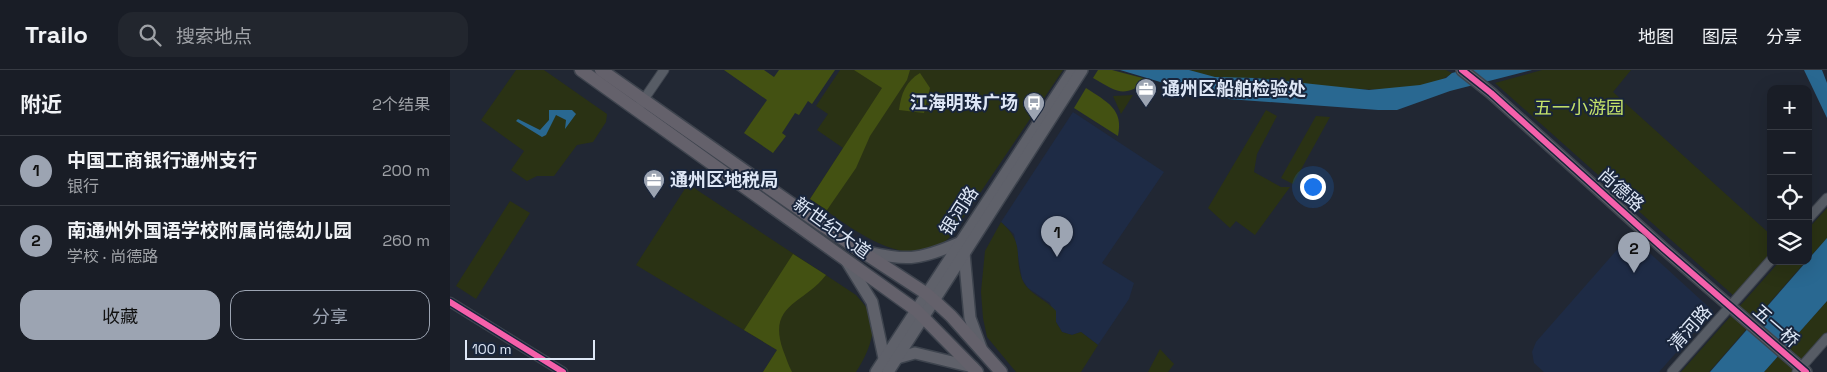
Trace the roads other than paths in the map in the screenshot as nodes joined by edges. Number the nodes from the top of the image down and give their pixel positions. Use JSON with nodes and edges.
{"nodes":[{"id":1,"x":580,"y":70,"type":"edge"},
{"id":2,"x":601,"y":70,"type":"edge"},
{"id":3,"x":664,"y":70,"type":"edge"},
{"id":4,"x":1073,"y":70,"type":"edge"},
{"id":5,"x":1082,"y":70,"type":"edge"},
{"id":6,"x":1462,"y":70,"type":"edge"},
{"id":7,"x":640,"y":105,"type":"junction"},
{"id":8,"x":1827,"y":198,"type":"edge"},
{"id":9,"x":1812,"y":215,"type":"edge"},
{"id":10,"x":961,"y":248,"type":"junction"},
{"id":11,"x":861,"y":251,"type":"junction"},
{"id":12,"x":845,"y":259,"type":"junction"},
{"id":13,"x":1767,"y":265,"type":"edge"},
{"id":14,"x":930,"y":298,"type":"junction"},
{"id":15,"x":450,"y":302,"type":"edge"},
{"id":16,"x":1731,"y":306,"type":"junction"},
{"id":17,"x":920,"y":313,"type":"junction"},
{"id":18,"x":1827,"y":338,"type":"edge"},
{"id":19,"x":981,"y":348,"type":"junction"},
{"id":20,"x":884,"y":358,"type":"junction"},
{"id":21,"x":897,"y":358,"type":"junction"},
{"id":22,"x":975,"y":370,"type":"edge"},
{"id":23,"x":1802,"y":370,"type":"edge"},
{"id":24,"x":563,"y":372,"type":"edge"},
{"id":25,"x":876,"y":372,"type":"edge"},
{"id":26,"x":888,"y":372,"type":"edge"},
{"id":27,"x":1001,"y":372,"type":"edge"},
{"id":28,"x":1672,"y":372,"type":"edge"}],
"edges":[{"from":1,"to":7,"type":"main road","name":"新世纪大道"},
{"from":2,"to":7,"type":"main road","name":"新世纪大道"},
{"from":3,"to":7,"type":"street"},
{"from":4,"to":10,"type":"main road","name":"银河路"},
{"from":5,"to":10,"type":"main road","name":"银河路"},
{"from":6,"to":16,"type":"main road","name":"尚德路"},
{"from":7,"to":11,"type":"main road","name":"新世纪大道"},
{"from":7,"to":12,"type":"main road","name":"新世纪大道"},
{"from":8,"to":9,"type":"street"},
{"from":10,"to":11,"type":"main road"},
{"from":10,"to":14,"type":"main road","name":"银河路"},
{"from":10,"to":19,"type":"main road"},
{"from":11,"to":14,"type":"main road","name":"新世纪大道"},
{"from":12,"to":17,"type":"main road","name":"新世纪大道"},
{"from":12,"to":20,"type":"main road"},
{"from":13,"to":16,"type":"street","name":"清河路"},
{"from":14,"to":17,"type":"main road","name":"银河路"},
{"from":14,"to":19,"type":"main road","name":"新世纪大道"},
{"from":15,"to":24,"type":"street"},
{"from":16,"to":23,"type":"main road","name":"五一桥"},
{"from":16,"to":28,"type":"street","name":"清河路"},
{"from":17,"to":20,"type":"main road","name":"银河路"},
{"from":17,"to":21,"type":"main road","name":"银河路"},
{"from":17,"to":22,"type":"main road","name":"新世纪大道"},
{"from":18,"to":23,"type":"street"},
{"from":19,"to":27,"type":"main road","name":"新世纪大道"},
{"from":20,"to":25,"type":"main road","name":"银河路"},
{"from":21,"to":22,"type":"main road"},
{"from":21,"to":26,"type":"main road","name":"银河路"}]}
